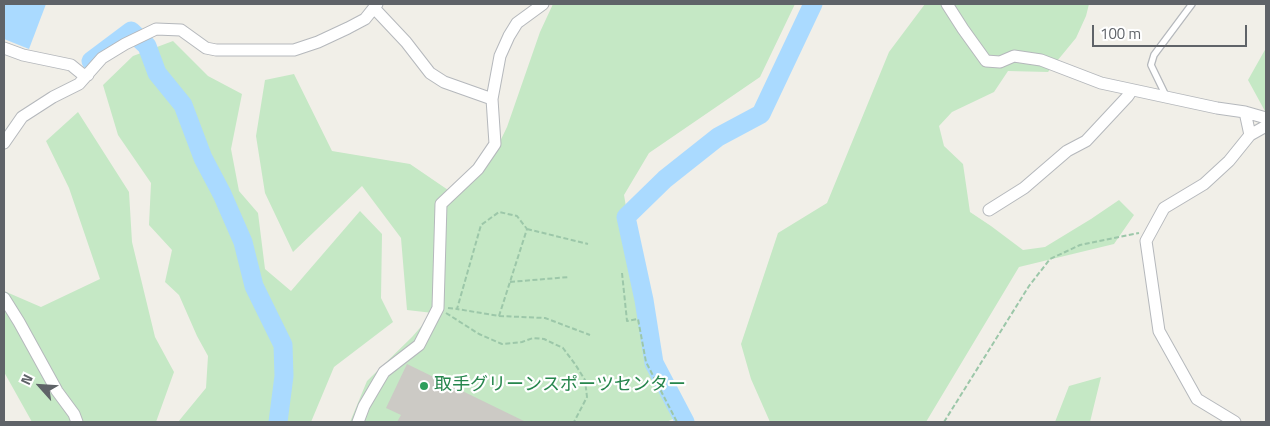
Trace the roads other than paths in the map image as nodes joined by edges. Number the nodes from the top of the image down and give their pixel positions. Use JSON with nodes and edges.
{"nodes":[{"id":1,"x":543,"y":4,"type":"edge"},
{"id":2,"x":947,"y":4,"type":"edge"},
{"id":3,"x":1192,"y":4,"type":"edge"},
{"id":4,"x":376,"y":6,"type":"edge"},
{"id":5,"x":4,"y":48,"type":"edge"},
{"id":6,"x":88,"y":75,"type":"junction"},
{"id":7,"x":1132,"y":90,"type":"junction"},
{"id":8,"x":1166,"y":96,"type":"junction"},
{"id":9,"x":492,"y":99,"type":"junction"},
{"id":10,"x":1245,"y":112,"type":"junction"},
{"id":11,"x":1266,"y":118,"type":"edge"},
{"id":12,"x":1266,"y":126,"type":"edge"},
{"id":13,"x":1250,"y":135,"type":"junction"},
{"id":14,"x":4,"y":143,"type":"edge"},
{"id":15,"x":989,"y":210,"type":"dead end"},
{"id":16,"x":4,"y":298,"type":"edge"},
{"id":17,"x":77,"y":422,"type":"edge"},
{"id":18,"x":358,"y":422,"type":"edge"},
{"id":19,"x":1235,"y":422,"type":"edge"}],
"edges":[{"from":1,"to":9,"type":"street"},
{"from":2,"to":7,"type":"street"},
{"from":3,"to":8,"type":"lane"},
{"from":4,"to":6,"type":"street"},
{"from":4,"to":9,"type":"street"},
{"from":5,"to":6,"type":"street"},
{"from":6,"to":14,"type":"street"},
{"from":7,"to":8,"type":"street"},
{"from":7,"to":15,"type":"street"},
{"from":8,"to":10,"type":"street"},
{"from":9,"to":18,"type":"street"},
{"from":10,"to":11,"type":"street"},
{"from":10,"to":13,"type":"street"},
{"from":12,"to":13,"type":"street"},
{"from":13,"to":19,"type":"street"},
{"from":16,"to":17,"type":"street"}]}
